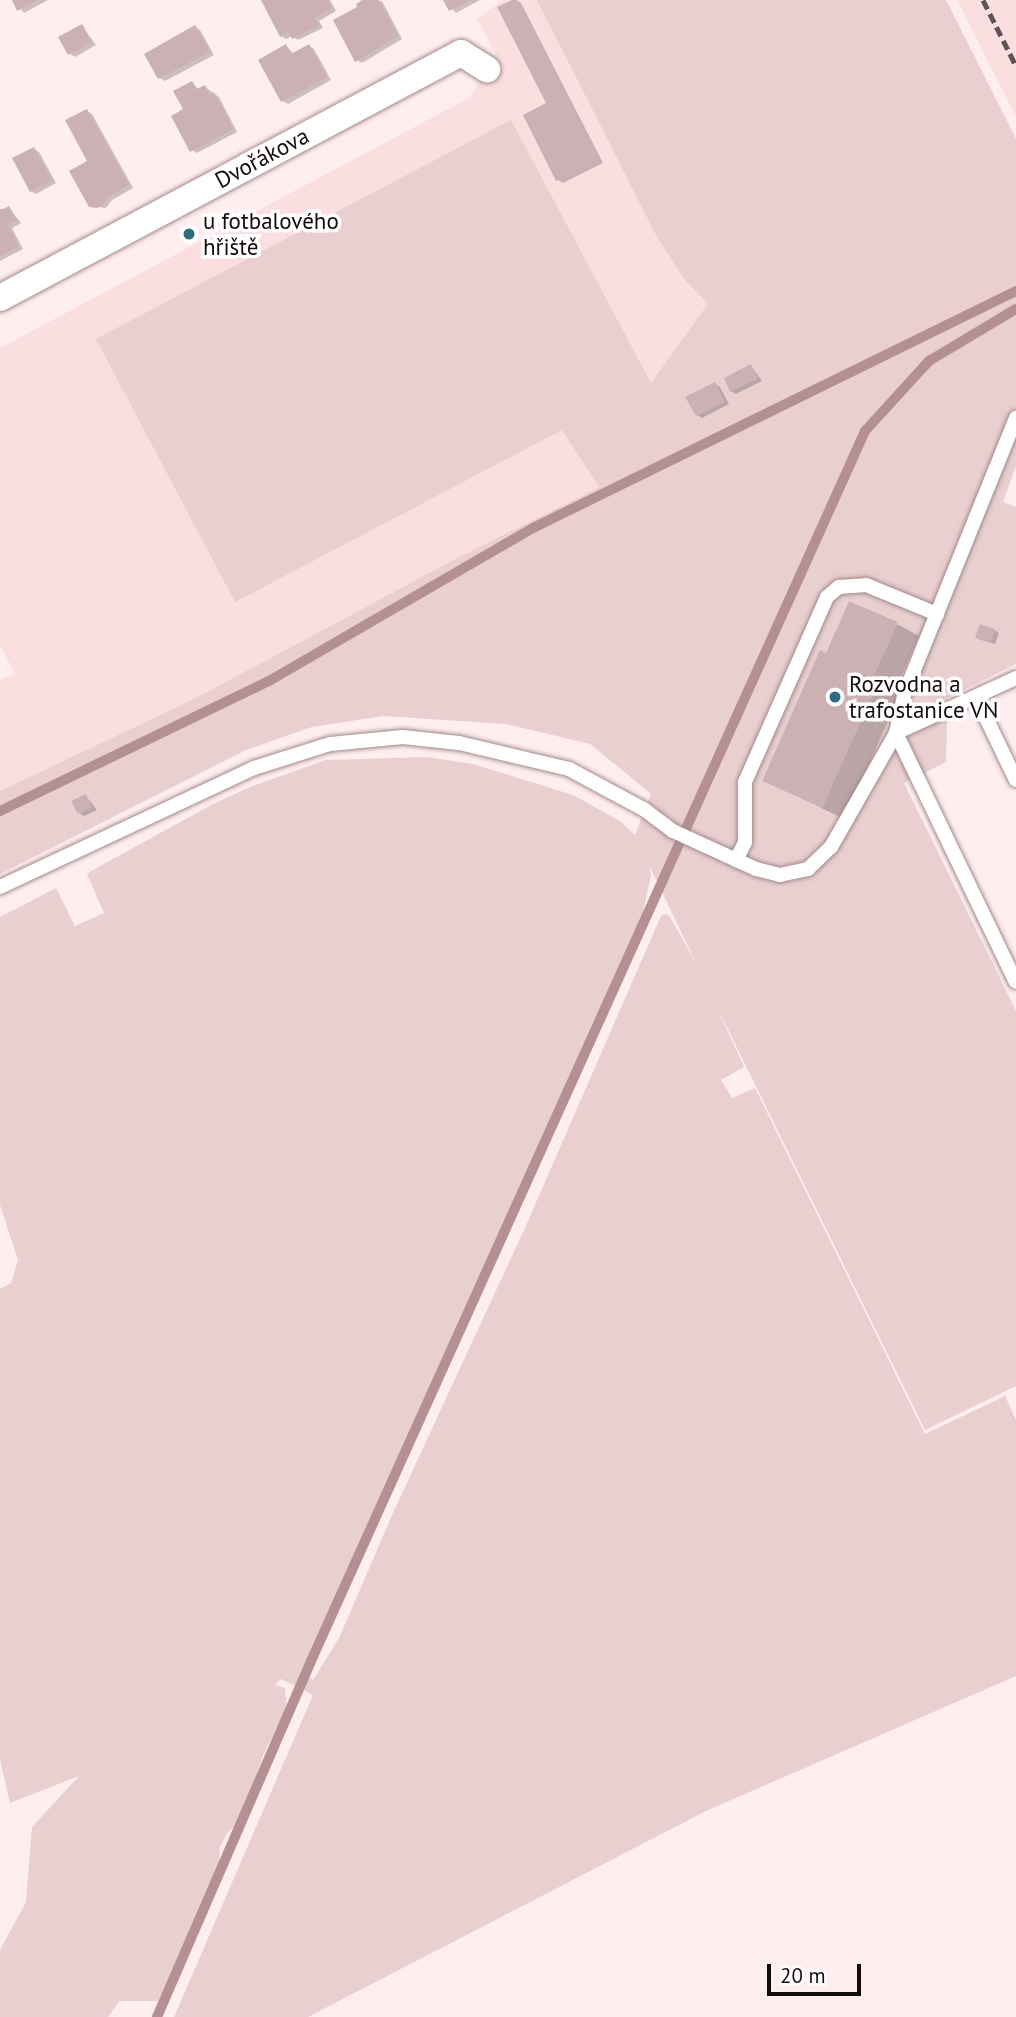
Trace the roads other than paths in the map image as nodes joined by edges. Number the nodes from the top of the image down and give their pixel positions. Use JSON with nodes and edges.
{"nodes":[{"id":1,"x":487,"y":69,"type":"dead end"},
{"id":2,"x":0,"y":298,"type":"edge"},
{"id":3,"x":1016,"y":418,"type":"edge"},
{"id":4,"x":937,"y":614,"type":"junction"},
{"id":5,"x":1016,"y":678,"type":"edge"},
{"id":6,"x":976,"y":696,"type":"junction"},
{"id":7,"x":895,"y":733,"type":"junction"},
{"id":8,"x":1016,"y":780,"type":"edge"},
{"id":9,"x":736,"y":860,"type":"junction"},
{"id":10,"x":0,"y":887,"type":"edge"},
{"id":11,"x":1016,"y":982,"type":"edge"}],
"edges":[{"from":1,"to":2,"type":"street","name":"Dvořákova"},
{"from":3,"to":4,"type":"lane"},
{"from":4,"to":7,"type":"lane"},
{"from":4,"to":9,"type":"lane"},
{"from":5,"to":6,"type":"lane"},
{"from":6,"to":7,"type":"lane"},
{"from":6,"to":8,"type":"lane"},
{"from":7,"to":9,"type":"lane"},
{"from":7,"to":11,"type":"lane"},
{"from":9,"to":10,"type":"lane"}]}
